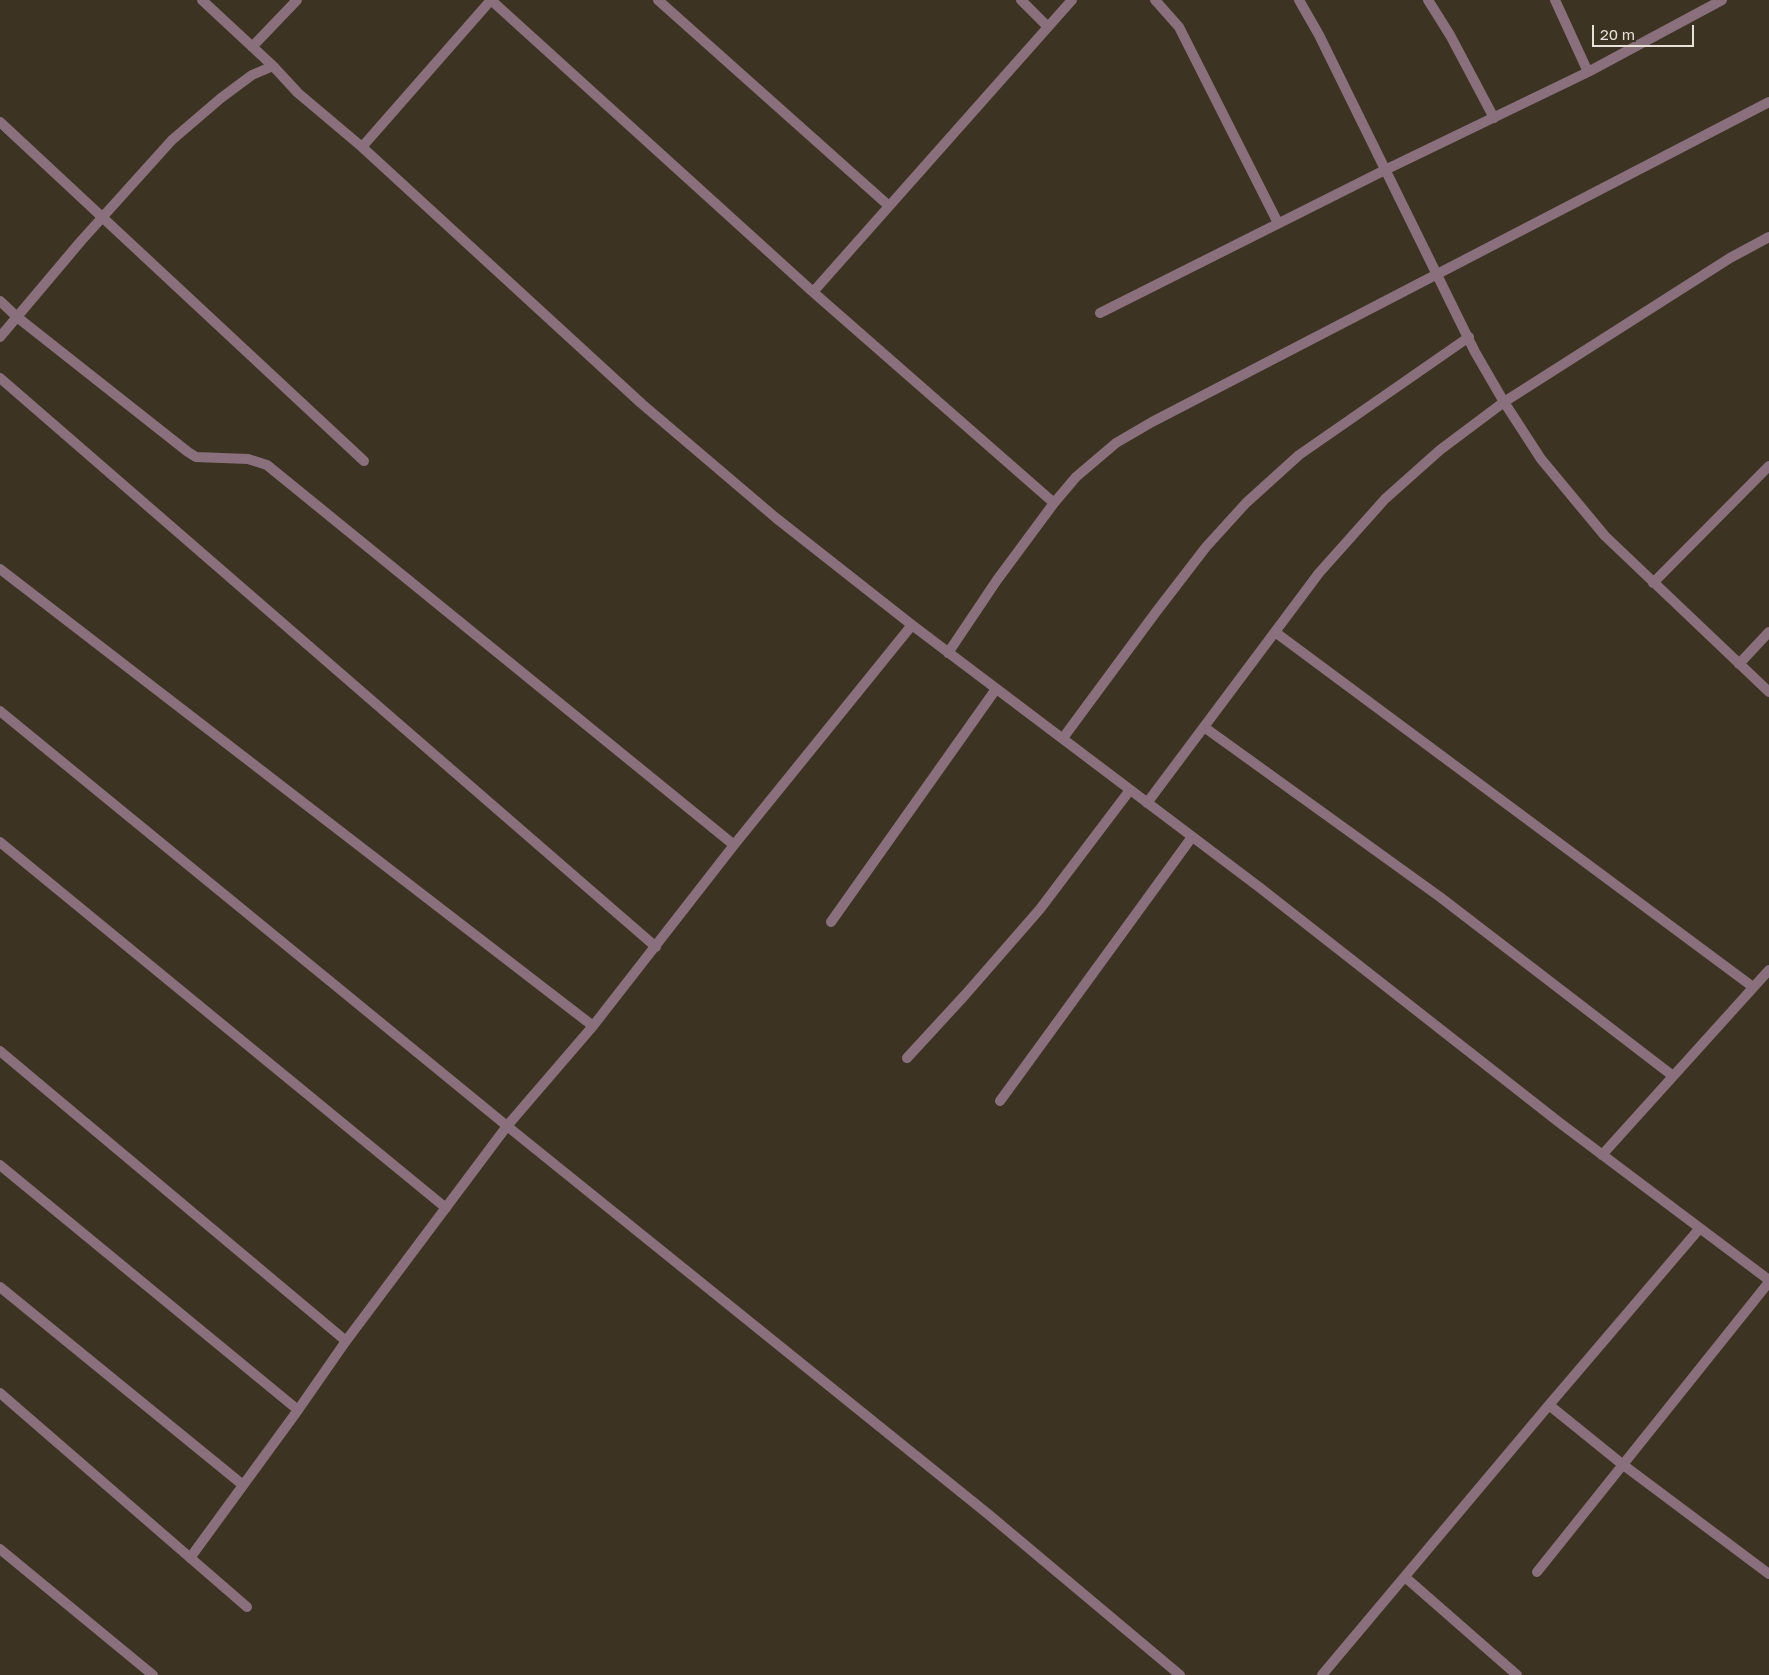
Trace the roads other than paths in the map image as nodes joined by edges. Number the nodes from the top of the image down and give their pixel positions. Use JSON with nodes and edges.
{"nodes":[{"id":1,"x":202,"y":0,"type":"edge"},
{"id":2,"x":297,"y":0,"type":"edge"},
{"id":3,"x":491,"y":0,"type":"edge"},
{"id":4,"x":658,"y":0,"type":"edge"},
{"id":5,"x":1021,"y":0,"type":"edge"},
{"id":6,"x":1072,"y":0,"type":"edge"},
{"id":7,"x":1155,"y":0,"type":"edge"},
{"id":8,"x":1299,"y":0,"type":"edge"},
{"id":9,"x":1428,"y":0,"type":"edge"},
{"id":10,"x":1555,"y":0,"type":"edge"},
{"id":11,"x":1722,"y":0,"type":"edge"},
{"id":12,"x":1048,"y":27,"type":"junction"},
{"id":13,"x":252,"y":47,"type":"junction"},
{"id":14,"x":273,"y":66,"type":"junction"},
{"id":15,"x":1588,"y":72,"type":"junction"},
{"id":16,"x":1769,"y":102,"type":"edge"},
{"id":17,"x":1494,"y":118,"type":"junction"},
{"id":18,"x":0,"y":122,"type":"edge"},
{"id":19,"x":362,"y":147,"type":"junction"},
{"id":20,"x":1385,"y":170,"type":"junction"},
{"id":21,"x":889,"y":206,"type":"junction"},
{"id":22,"x":103,"y":217,"type":"junction"},
{"id":23,"x":1278,"y":223,"type":"junction"},
{"id":24,"x":1769,"y":237,"type":"edge"},
{"id":25,"x":1437,"y":274,"type":"junction"},
{"id":26,"x":813,"y":292,"type":"junction"},
{"id":27,"x":0,"y":301,"type":"edge"},
{"id":28,"x":1100,"y":313,"type":"dead end"},
{"id":29,"x":17,"y":317,"type":"junction"},
{"id":30,"x":1469,"y":337,"type":"junction"},
{"id":31,"x":0,"y":338,"type":"edge"},
{"id":32,"x":0,"y":378,"type":"edge"},
{"id":33,"x":1504,"y":402,"type":"junction"},
{"id":34,"x":364,"y":460,"type":"dead end"},
{"id":35,"x":1769,"y":466,"type":"edge"},
{"id":36,"x":1054,"y":503,"type":"junction"},
{"id":37,"x":0,"y":569,"type":"edge"},
{"id":38,"x":1653,"y":583,"type":"junction"},
{"id":39,"x":912,"y":625,"type":"junction"},
{"id":40,"x":1275,"y":632,"type":"junction"},
{"id":41,"x":1769,"y":632,"type":"edge"},
{"id":42,"x":948,"y":653,"type":"junction"},
{"id":43,"x":1739,"y":664,"type":"junction"},
{"id":44,"x":996,"y":689,"type":"junction"},
{"id":45,"x":1769,"y":692,"type":"edge"},
{"id":46,"x":0,"y":711,"type":"edge"},
{"id":47,"x":1204,"y":726,"type":"junction"},
{"id":48,"x":1062,"y":738,"type":"junction"},
{"id":49,"x":1130,"y":790,"type":"junction"},
{"id":50,"x":1147,"y":803,"type":"junction"},
{"id":51,"x":1192,"y":837,"type":"junction"},
{"id":52,"x":0,"y":842,"type":"edge"},
{"id":53,"x":734,"y":845,"type":"junction"},
{"id":54,"x":831,"y":922,"type":"dead end"},
{"id":55,"x":656,"y":947,"type":"junction"},
{"id":56,"x":1769,"y":970,"type":"edge"},
{"id":57,"x":1753,"y":988,"type":"junction"},
{"id":58,"x":593,"y":1026,"type":"junction"},
{"id":59,"x":0,"y":1051,"type":"edge"},
{"id":60,"x":907,"y":1058,"type":"dead end"},
{"id":61,"x":1673,"y":1076,"type":"junction"},
{"id":62,"x":1000,"y":1100,"type":"dead end"},
{"id":63,"x":507,"y":1126,"type":"junction"},
{"id":64,"x":1602,"y":1154,"type":"junction"},
{"id":65,"x":0,"y":1165,"type":"edge"},
{"id":66,"x":446,"y":1208,"type":"junction"},
{"id":67,"x":1700,"y":1228,"type":"junction"},
{"id":68,"x":1769,"y":1281,"type":"edge"},
{"id":69,"x":0,"y":1287,"type":"edge"},
{"id":70,"x":346,"y":1341,"type":"junction"},
{"id":71,"x":0,"y":1393,"type":"edge"},
{"id":72,"x":1549,"y":1405,"type":"junction"},
{"id":73,"x":298,"y":1410,"type":"junction"},
{"id":74,"x":1622,"y":1464,"type":"junction"},
{"id":75,"x":243,"y":1485,"type":"junction"},
{"id":76,"x":0,"y":1549,"type":"edge"},
{"id":77,"x":190,"y":1558,"type":"junction"},
{"id":78,"x":1537,"y":1572,"type":"dead end"},
{"id":79,"x":1769,"y":1574,"type":"edge"},
{"id":80,"x":1405,"y":1577,"type":"junction"},
{"id":81,"x":247,"y":1607,"type":"dead end"},
{"id":82,"x":153,"y":1675,"type":"edge"},
{"id":83,"x":1180,"y":1675,"type":"edge"},
{"id":84,"x":1322,"y":1675,"type":"edge"},
{"id":85,"x":1517,"y":1675,"type":"edge"}],
"edges":[{"from":1,"to":13,"type":"street"},
{"from":2,"to":13,"type":"street"},
{"from":3,"to":19,"type":"street"},
{"from":3,"to":26,"type":"street"},
{"from":4,"to":21,"type":"street"},
{"from":5,"to":12,"type":"street"},
{"from":6,"to":12,"type":"street"},
{"from":7,"to":23,"type":"street"},
{"from":8,"to":20,"type":"street"},
{"from":9,"to":17,"type":"street"},
{"from":10,"to":15,"type":"street"},
{"from":11,"to":15,"type":"street"},
{"from":12,"to":21,"type":"street"},
{"from":13,"to":14,"type":"street"},
{"from":14,"to":19,"type":"street"},
{"from":14,"to":22,"type":"street"},
{"from":15,"to":17,"type":"street"},
{"from":16,"to":25,"type":"street"},
{"from":17,"to":20,"type":"street"},
{"from":18,"to":22,"type":"street"},
{"from":19,"to":39,"type":"street"},
{"from":20,"to":23,"type":"street"},
{"from":20,"to":25,"type":"street"},
{"from":21,"to":26,"type":"street"},
{"from":22,"to":29,"type":"street"},
{"from":22,"to":34,"type":"street"},
{"from":23,"to":28,"type":"street"},
{"from":24,"to":33,"type":"street"},
{"from":25,"to":30,"type":"street"},
{"from":25,"to":36,"type":"street"},
{"from":26,"to":36,"type":"street"},
{"from":27,"to":29,"type":"street"},
{"from":29,"to":31,"type":"street"},
{"from":29,"to":53,"type":"street"},
{"from":30,"to":33,"type":"street"},
{"from":30,"to":48,"type":"street"},
{"from":32,"to":55,"type":"street"},
{"from":33,"to":38,"type":"street"},
{"from":33,"to":40,"type":"street"},
{"from":35,"to":38,"type":"street"},
{"from":36,"to":42,"type":"street"},
{"from":37,"to":58,"type":"street"},
{"from":38,"to":43,"type":"street"},
{"from":39,"to":42,"type":"street"},
{"from":39,"to":53,"type":"street"},
{"from":40,"to":47,"type":"street"},
{"from":40,"to":57,"type":"street"},
{"from":41,"to":43,"type":"street"},
{"from":42,"to":44,"type":"street"},
{"from":43,"to":45,"type":"street"},
{"from":44,"to":48,"type":"street"},
{"from":44,"to":54,"type":"street"},
{"from":46,"to":63,"type":"street"},
{"from":47,"to":50,"type":"street"},
{"from":47,"to":61,"type":"street"},
{"from":48,"to":49,"type":"street"},
{"from":49,"to":50,"type":"street"},
{"from":49,"to":60,"type":"street"},
{"from":50,"to":51,"type":"street"},
{"from":51,"to":62,"type":"street"},
{"from":51,"to":64,"type":"street"},
{"from":52,"to":66,"type":"street"},
{"from":53,"to":55,"type":"street"},
{"from":55,"to":58,"type":"street"},
{"from":56,"to":57,"type":"street"},
{"from":57,"to":61,"type":"street"},
{"from":58,"to":63,"type":"street"},
{"from":59,"to":70,"type":"street"},
{"from":61,"to":64,"type":"street"},
{"from":63,"to":66,"type":"street"},
{"from":63,"to":83,"type":"street"},
{"from":64,"to":67,"type":"street"},
{"from":65,"to":73,"type":"street"},
{"from":66,"to":70,"type":"street"},
{"from":67,"to":68,"type":"street"},
{"from":67,"to":72,"type":"street"},
{"from":68,"to":74,"type":"street"},
{"from":69,"to":75,"type":"street"},
{"from":70,"to":73,"type":"street"},
{"from":71,"to":77,"type":"street"},
{"from":72,"to":74,"type":"street"},
{"from":72,"to":80,"type":"street"},
{"from":73,"to":75,"type":"street"},
{"from":74,"to":78,"type":"street"},
{"from":74,"to":79,"type":"street"},
{"from":75,"to":77,"type":"street"},
{"from":76,"to":82,"type":"street"},
{"from":77,"to":81,"type":"street"},
{"from":80,"to":84,"type":"street"},
{"from":80,"to":85,"type":"street"}]}
